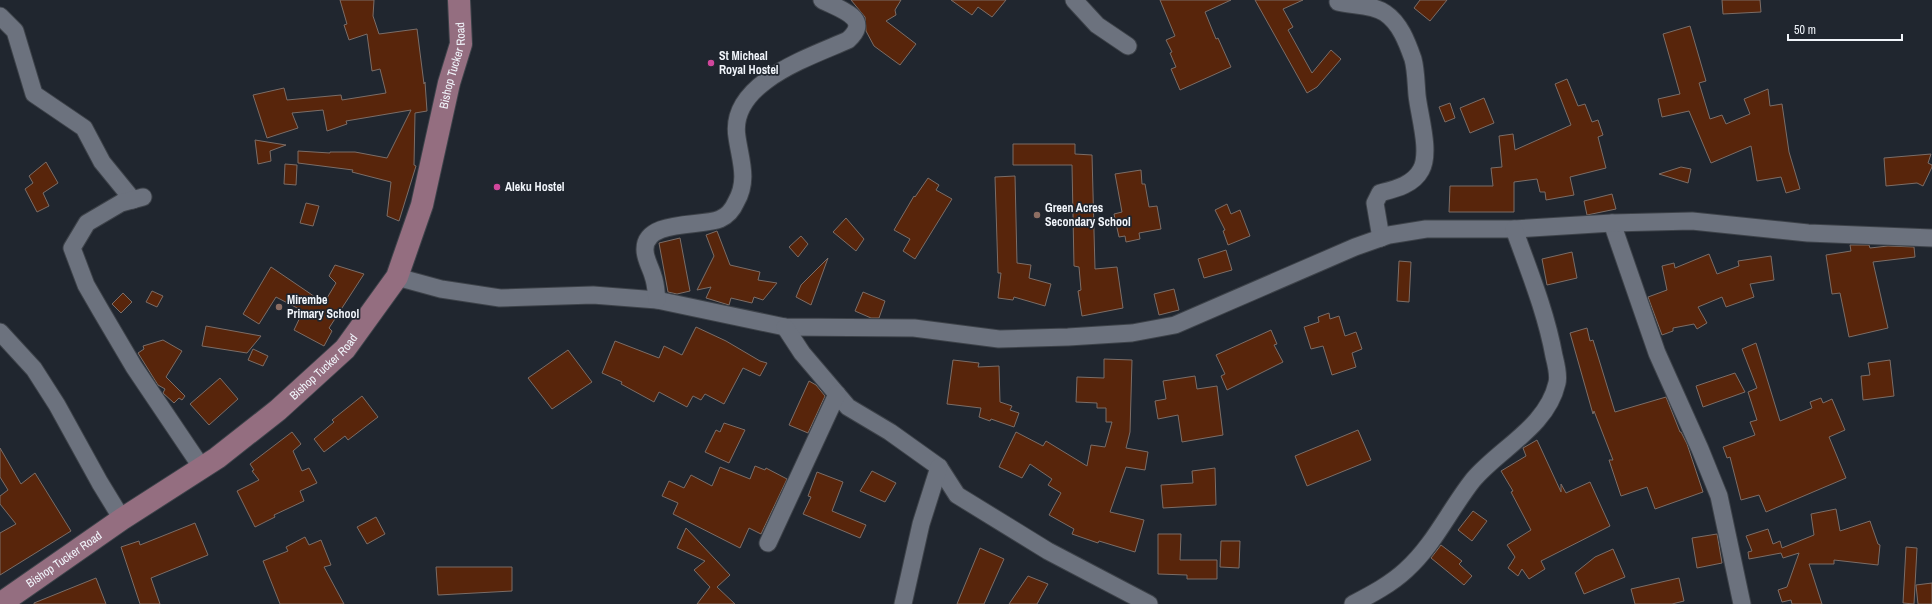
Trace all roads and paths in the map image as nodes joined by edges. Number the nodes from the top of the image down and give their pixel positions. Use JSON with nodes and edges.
{"nodes":[{"id":1,"x":459,"y":0,"type":"edge"},
{"id":2,"x":822,"y":0,"type":"edge"},
{"id":3,"x":1074,"y":0,"type":"edge"},
{"id":4,"x":1338,"y":2,"type":"dead end"},
{"id":5,"x":0,"y":16,"type":"edge"},
{"id":6,"x":1128,"y":46,"type":"dead end"},
{"id":7,"x":1612,"y":223,"type":"junction"},
{"id":8,"x":1514,"y":229,"type":"junction"},
{"id":9,"x":1381,"y":238,"type":"junction"},
{"id":10,"x":1932,"y":238,"type":"edge"},
{"id":11,"x":397,"y":277,"type":"junction"},
{"id":12,"x":657,"y":300,"type":"junction"},
{"id":13,"x":785,"y":327,"type":"junction"},
{"id":14,"x":0,"y":332,"type":"edge"},
{"id":15,"x":837,"y":394,"type":"junction"},
{"id":16,"x":939,"y":467,"type":"junction"},
{"id":17,"x":202,"y":468,"type":"junction"},
{"id":18,"x":122,"y":519,"type":"junction"},
{"id":19,"x":768,"y":543,"type":"dead end"},
{"id":20,"x":0,"y":604,"type":"edge"},
{"id":21,"x":903,"y":604,"type":"edge"},
{"id":22,"x":1149,"y":604,"type":"edge"},
{"id":23,"x":1353,"y":604,"type":"edge"},
{"id":24,"x":1742,"y":604,"type":"edge"}],
"edges":[{"from":1,"to":11,"type":"main road","name":"Bishop Tucker Road"},
{"from":2,"to":12,"type":"street"},
{"from":3,"to":6,"type":"street"},
{"from":4,"to":9,"type":"street"},
{"from":5,"to":17,"type":"street"},
{"from":7,"to":8,"type":"street"},
{"from":7,"to":10,"type":"street"},
{"from":7,"to":24,"type":"street"},
{"from":8,"to":9,"type":"street"},
{"from":8,"to":23,"type":"street"},
{"from":9,"to":13,"type":"street"},
{"from":11,"to":12,"type":"street"},
{"from":11,"to":17,"type":"main road","name":"Bishop Tucker Road"},
{"from":12,"to":13,"type":"street"},
{"from":13,"to":15,"type":"street"},
{"from":14,"to":18,"type":"street"},
{"from":15,"to":16,"type":"street"},
{"from":15,"to":19,"type":"street"},
{"from":16,"to":21,"type":"street"},
{"from":16,"to":22,"type":"street"},
{"from":17,"to":18,"type":"main road","name":"Bishop Tucker Road"},
{"from":18,"to":20,"type":"main road","name":"Bishop Tucker Road"}]}
